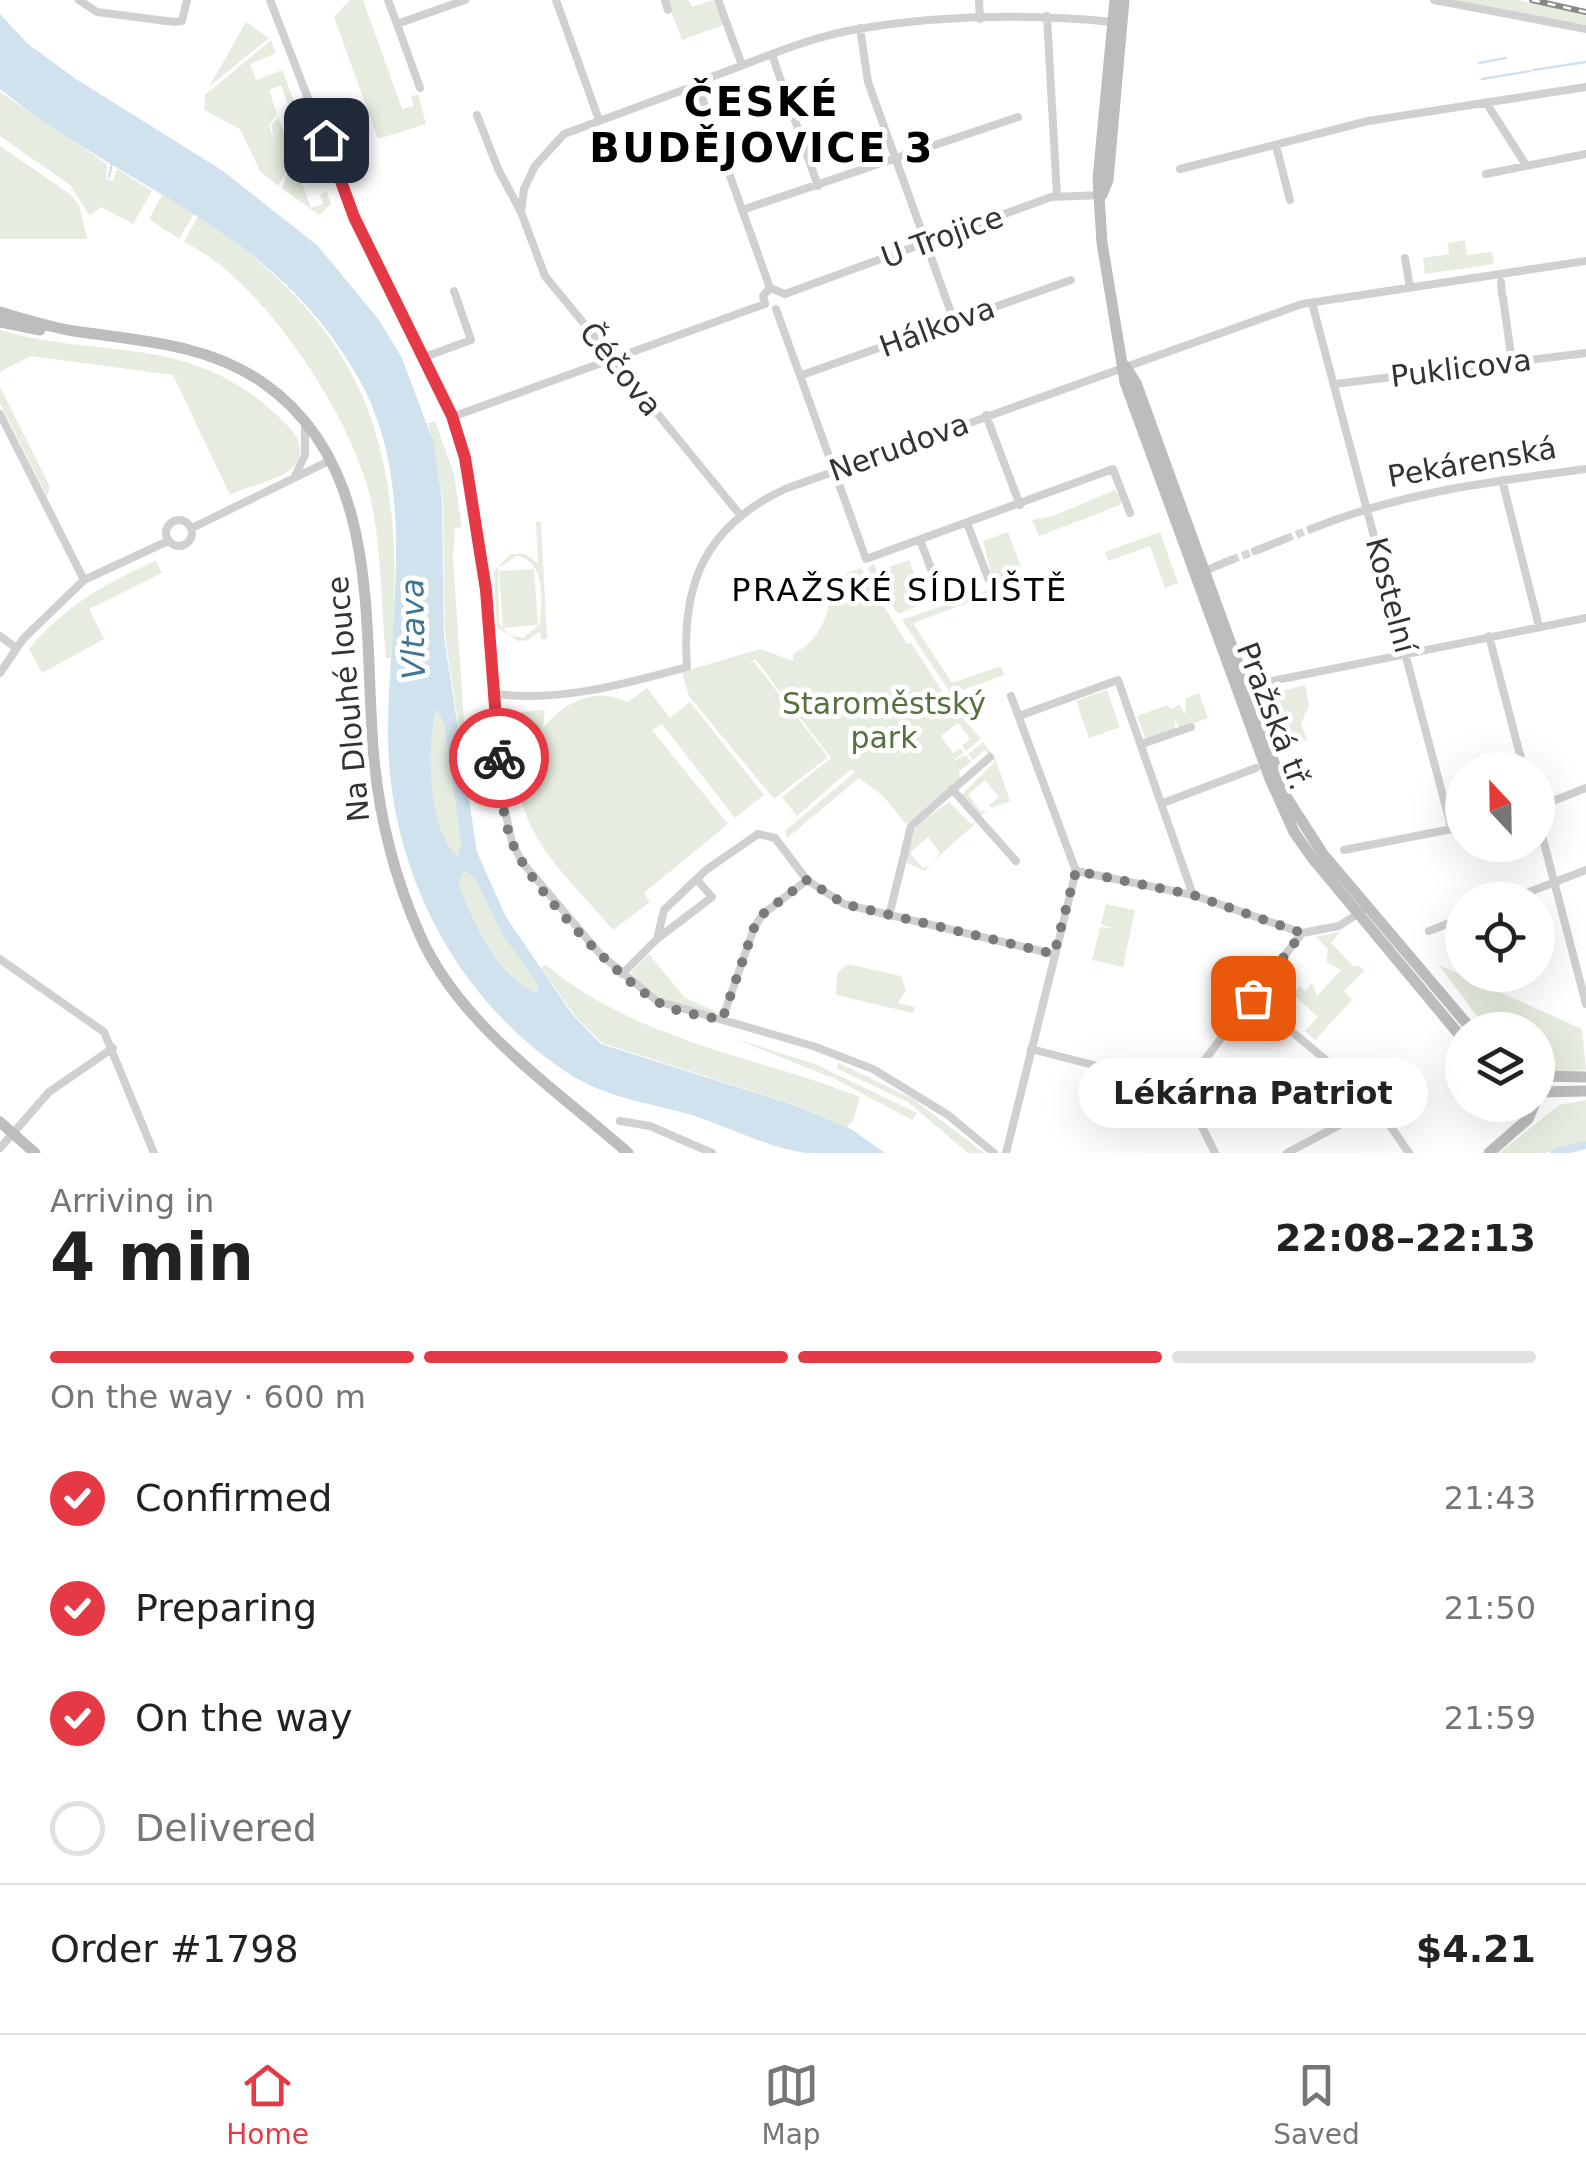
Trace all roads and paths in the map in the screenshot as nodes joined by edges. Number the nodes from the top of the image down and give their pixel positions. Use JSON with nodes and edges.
{"nodes":[{"id":1,"x":79,"y":0,"type":"edge"},
{"id":2,"x":187,"y":0,"type":"edge"},
{"id":3,"x":270,"y":0,"type":"edge"},
{"id":4,"x":388,"y":0,"type":"edge"},
{"id":5,"x":465,"y":0,"type":"edge"},
{"id":6,"x":556,"y":0,"type":"edge"},
{"id":7,"x":718,"y":0,"type":"edge"},
{"id":8,"x":979,"y":0,"type":"edge"},
{"id":9,"x":1115,"y":0,"type":"edge"},
{"id":10,"x":1124,"y":0,"type":"edge"},
{"id":11,"x":1434,"y":0,"type":"edge"},
{"id":12,"x":1048,"y":16,"type":"junction"},
{"id":13,"x":980,"y":20,"type":"junction"},
{"id":14,"x":1113,"y":22,"type":"junction"},
{"id":15,"x":397,"y":24,"type":"junction"},
{"id":16,"x":860,"y":28,"type":"junction"},
{"id":17,"x":1586,"y":28,"type":"edge"},
{"id":18,"x":772,"y":55,"type":"junction"},
{"id":19,"x":742,"y":66,"type":"junction"},
{"id":20,"x":1586,"y":87,"type":"edge"},
{"id":21,"x":420,"y":88,"type":"dead end"},
{"id":22,"x":699,"y":89,"type":"junction"},
{"id":23,"x":1487,"y":104,"type":"junction"},
{"id":24,"x":478,"y":115,"type":"dead end"},
{"id":25,"x":1018,"y":117,"type":"dead end"},
{"id":26,"x":599,"y":120,"type":"junction"},
{"id":27,"x":1276,"y":146,"type":"junction"},
{"id":28,"x":1586,"y":154,"type":"edge"},
{"id":29,"x":896,"y":161,"type":"junction"},
{"id":30,"x":1526,"y":165,"type":"junction"},
{"id":31,"x":1180,"y":169,"type":"dead end"},
{"id":32,"x":1486,"y":174,"type":"dead end"},
{"id":33,"x":818,"y":186,"type":"junction"},
{"id":34,"x":1102,"y":195,"type":"junction"},
{"id":35,"x":1057,"y":196,"type":"junction"},
{"id":36,"x":1290,"y":200,"type":"dead end"},
{"id":37,"x":742,"y":210,"type":"junction"},
{"id":38,"x":521,"y":212,"type":"junction"},
{"id":39,"x":926,"y":242,"type":"junction"},
{"id":40,"x":1405,"y":258,"type":"dead end"},
{"id":41,"x":1586,"y":261,"type":"edge"},
{"id":42,"x":1071,"y":280,"type":"dead end"},
{"id":43,"x":1501,"y":282,"type":"dead end"},
{"id":44,"x":770,"y":288,"type":"junction"},
{"id":45,"x":1410,"y":288,"type":"junction"},
{"id":46,"x":454,"y":292,"type":"dead end"},
{"id":47,"x":785,"y":294,"type":"junction"},
{"id":48,"x":1312,"y":303,"type":"junction"},
{"id":49,"x":765,"y":304,"type":"junction"},
{"id":50,"x":776,"y":308,"type":"junction"},
{"id":51,"x":0,"y":312,"type":"edge"},
{"id":52,"x":954,"y":320,"type":"junction"},
{"id":53,"x":0,"y":322,"type":"edge"},
{"id":54,"x":69,"y":330,"type":"junction"},
{"id":55,"x":1586,"y":352,"type":"edge"},
{"id":56,"x":422,"y":358,"type":"junction"},
{"id":57,"x":612,"y":358,"type":"junction"},
{"id":58,"x":1512,"y":362,"type":"junction"},
{"id":59,"x":1125,"y":366,"type":"junction"},
{"id":60,"x":802,"y":375,"type":"junction"},
{"id":61,"x":1335,"y":384,"type":"junction"},
{"id":62,"x":0,"y":414,"type":"edge"},
{"id":63,"x":452,"y":416,"type":"junction"},
{"id":64,"x":986,"y":416,"type":"junction"},
{"id":65,"x":305,"y":421,"type":"junction"},
{"id":66,"x":332,"y":460,"type":"junction"},
{"id":67,"x":1586,"y":469,"type":"edge"},
{"id":68,"x":834,"y":470,"type":"junction"},
{"id":69,"x":294,"y":478,"type":"junction"},
{"id":70,"x":1502,"y":480,"type":"junction"},
{"id":71,"x":1020,"y":505,"type":"junction"},
{"id":72,"x":1367,"y":508,"type":"junction"},
{"id":73,"x":1130,"y":512,"type":"dead end"},
{"id":74,"x":741,"y":516,"type":"junction"},
{"id":75,"x":968,"y":523,"type":"junction"},
{"id":76,"x":192,"y":528,"type":"junction"},
{"id":77,"x":1310,"y":529,"type":"tunnel mouth"},
{"id":78,"x":1285,"y":539,"type":"tunnel mouth"},
{"id":79,"x":920,"y":540,"type":"junction"},
{"id":80,"x":168,"y":541,"type":"junction"},
{"id":81,"x":1255,"y":551,"type":"tunnel mouth"},
{"id":82,"x":1231,"y":560,"type":"tunnel mouth"},
{"id":83,"x":988,"y":578,"type":"dead end"},
{"id":84,"x":1196,"y":578,"type":"junction"},
{"id":85,"x":84,"y":580,"type":"junction"},
{"id":86,"x":942,"y":595,"type":"dead end"},
{"id":87,"x":1586,"y":618,"type":"edge"},
{"id":88,"x":1539,"y":626,"type":"junction"},
{"id":89,"x":0,"y":636,"type":"edge"},
{"id":90,"x":1488,"y":636,"type":"junction"},
{"id":91,"x":16,"y":648,"type":"junction"},
{"id":92,"x":1406,"y":652,"type":"junction"},
{"id":93,"x":0,"y":673,"type":"edge"},
{"id":94,"x":1242,"y":687,"type":"junction"},
{"id":95,"x":496,"y":694,"type":"junction"},
{"id":96,"x":1011,"y":696,"type":"dead end"},
{"id":97,"x":1019,"y":716,"type":"junction"},
{"id":98,"x":1191,"y":727,"type":"dead end"},
{"id":99,"x":1142,"y":744,"type":"junction"},
{"id":100,"x":1519,"y":752,"type":"edge"},
{"id":101,"x":990,"y":757,"type":"dead end"},
{"id":102,"x":1256,"y":768,"type":"dead end"},
{"id":103,"x":1586,"y":788,"type":"edge"},
{"id":104,"x":952,"y":789,"type":"junction"},
{"id":105,"x":1555,"y":800,"type":"edge"},
{"id":106,"x":1163,"y":802,"type":"junction"},
{"id":107,"x":1445,"y":803,"type":"edge"},
{"id":108,"x":1445,"y":831,"type":"edge"},
{"id":109,"x":1344,"y":850,"type":"dead end"},
{"id":110,"x":1016,"y":861,"type":"dead end"},
{"id":111,"x":1548,"y":862,"type":"edge"},
{"id":112,"x":1586,"y":870,"type":"edge"},
{"id":113,"x":1076,"y":871,"type":"junction"},
{"id":114,"x":807,"y":880,"type":"junction"},
{"id":115,"x":698,"y":882,"type":"junction"},
{"id":116,"x":1553,"y":882,"type":"joint"},
{"id":117,"x":1555,"y":889,"type":"edge"},
{"id":118,"x":1193,"y":895,"type":"junction"},
{"id":119,"x":1363,"y":911,"type":"junction"},
{"id":120,"x":889,"y":916,"type":"junction"},
{"id":121,"x":1445,"y":925,"type":"edge"},
{"id":122,"x":1429,"y":931,"type":"dead end"},
{"id":123,"x":1302,"y":933,"type":"junction"},
{"id":124,"x":658,"y":940,"type":"junction"},
{"id":125,"x":1054,"y":954,"type":"junction"},
{"id":126,"x":0,"y":959,"type":"edge"},
{"id":127,"x":622,"y":974,"type":"junction"},
{"id":128,"x":1584,"y":986,"type":"edge"},
{"id":129,"x":1253,"y":998,"type":"junction"},
{"id":130,"x":1586,"y":1004,"type":"edge"},
{"id":131,"x":1456,"y":1012,"type":"edge"},
{"id":132,"x":1445,"y":1016,"type":"edge"},
{"id":133,"x":722,"y":1020,"type":"junction"},
{"id":134,"x":113,"y":1048,"type":"junction"},
{"id":135,"x":1031,"y":1049,"type":"junction"},
{"id":136,"x":1586,"y":1077,"type":"edge"},
{"id":137,"x":1555,"y":1079,"type":"edge"},
{"id":138,"x":1560,"y":1080,"type":"junction"},
{"id":139,"x":1555,"y":1083,"type":"edge"},
{"id":140,"x":1183,"y":1088,"type":"junction"},
{"id":141,"x":1586,"y":1090,"type":"edge"},
{"id":142,"x":1555,"y":1094,"type":"edge"},
{"id":143,"x":1559,"y":1094,"type":"junction"},
{"id":144,"x":1555,"y":1097,"type":"edge"},
{"id":145,"x":1377,"y":1104,"type":"junction"},
{"id":146,"x":620,"y":1121,"type":"dead end"},
{"id":147,"x":0,"y":1122,"type":"edge"},
{"id":148,"x":1525,"y":1122,"type":"edge"},
{"id":149,"x":13,"y":1134,"type":"junction"},
{"id":150,"x":0,"y":1148,"type":"edge"},
{"id":151,"x":1495,"y":1151,"type":"edge"},
{"id":152,"x":35,"y":1153,"type":"edge"},
{"id":153,"x":154,"y":1153,"type":"edge"},
{"id":154,"x":628,"y":1153,"type":"edge"},
{"id":155,"x":712,"y":1153,"type":"edge"},
{"id":156,"x":994,"y":1153,"type":"edge"},
{"id":157,"x":1006,"y":1153,"type":"edge"},
{"id":158,"x":1215,"y":1153,"type":"edge"},
{"id":159,"x":1286,"y":1153,"type":"edge"},
{"id":160,"x":1408,"y":1153,"type":"edge"}],
"edges":[{"from":1,"to":2,"type":"street"},
{"from":3,"to":56,"type":"street"},
{"from":4,"to":15,"type":"street"},
{"from":5,"to":15,"type":"street"},
{"from":6,"to":26,"type":"street"},
{"from":7,"to":19,"type":"street"},
{"from":8,"to":13,"type":"street"},
{"from":9,"to":14,"type":"street","name":"Pražská tř."},
{"from":10,"to":34,"type":"street","name":"Pražská tř."},
{"from":11,"to":17,"type":"street"},
{"from":12,"to":13,"type":"street"},
{"from":12,"to":14,"type":"street"},
{"from":12,"to":35,"type":"street"},
{"from":13,"to":16,"type":"street"},
{"from":14,"to":34,"type":"street","name":"Pražská tř."},
{"from":15,"to":21,"type":"street"},
{"from":16,"to":18,"type":"street"},
{"from":16,"to":29,"type":"street"},
{"from":18,"to":19,"type":"street"},
{"from":18,"to":33,"type":"street"},
{"from":19,"to":22,"type":"street"},
{"from":20,"to":23,"type":"street"},
{"from":22,"to":26,"type":"street"},
{"from":22,"to":37,"type":"street"},
{"from":23,"to":27,"type":"street"},
{"from":23,"to":30,"type":"street"},
{"from":24,"to":38,"type":"street","name":"Čéčova"},
{"from":25,"to":29,"type":"street"},
{"from":26,"to":38,"type":"street"},
{"from":27,"to":31,"type":"street"},
{"from":27,"to":36,"type":"street"},
{"from":28,"to":30,"type":"street"},
{"from":29,"to":33,"type":"street"},
{"from":29,"to":39,"type":"street"},
{"from":30,"to":32,"type":"street"},
{"from":33,"to":37,"type":"street"},
{"from":34,"to":35,"type":"street","name":"U Trojice"},
{"from":34,"to":59,"type":"street","name":"Pražská tř."},
{"from":35,"to":39,"type":"street","name":"U Trojice"},
{"from":37,"to":44,"type":"street"},
{"from":38,"to":57,"type":"street","name":"Čéčova"},
{"from":39,"to":47,"type":"street","name":"U Trojice"},
{"from":39,"to":52,"type":"street"},
{"from":40,"to":45,"type":"street"},
{"from":41,"to":45,"type":"street","name":"Nerudova"},
{"from":42,"to":52,"type":"street","name":"Hálkova"},
{"from":43,"to":58,"type":"street"},
{"from":44,"to":47,"type":"street"},
{"from":44,"to":49,"type":"street"},
{"from":45,"to":48,"type":"street","name":"Nerudova"},
{"from":46,"to":56,"type":"street"},
{"from":47,"to":50,"type":"street"},
{"from":48,"to":59,"type":"street","name":"Nerudova"},
{"from":48,"to":61,"type":"street","name":"Kostelní"},
{"from":49,"to":50,"type":"street"},
{"from":49,"to":57,"type":"street"},
{"from":50,"to":60,"type":"street"},
{"from":51,"to":54,"type":"street"},
{"from":52,"to":60,"type":"street","name":"Hálkova"},
{"from":53,"to":54,"type":"street"},
{"from":54,"to":65,"type":"street","name":"Na Dlouhé louce"},
{"from":55,"to":58,"type":"street","name":"Puklicova"},
{"from":56,"to":63,"type":"street"},
{"from":57,"to":63,"type":"street"},
{"from":57,"to":74,"type":"street","name":"Čéčova"},
{"from":58,"to":61,"type":"street","name":"Puklicova"},
{"from":59,"to":64,"type":"street","name":"Nerudova"},
{"from":59,"to":84,"type":"street","name":"Pražská tř."},
{"from":60,"to":68,"type":"street"},
{"from":61,"to":72,"type":"street","name":"Kostelní"},
{"from":62,"to":85,"type":"street"},
{"from":63,"to":95,"type":"street"},
{"from":64,"to":68,"type":"street","name":"Nerudova"},
{"from":64,"to":71,"type":"street"},
{"from":65,"to":66,"type":"street","name":"Na Dlouhé louce"},
{"from":65,"to":69,"type":"street"},
{"from":66,"to":69,"type":"street"},
{"from":66,"to":154,"type":"street","name":"Na Dlouhé louce"},
{"from":67,"to":70,"type":"street","name":"Pekárenská"},
{"from":68,"to":74,"type":"street","name":"Nerudova"},
{"from":68,"to":79,"type":"street"},
{"from":69,"to":76,"type":"street"},
{"from":70,"to":72,"type":"street","name":"Pekárenská"},
{"from":70,"to":88,"type":"street"},
{"from":71,"to":73,"type":"street"},
{"from":71,"to":75,"type":"street"},
{"from":72,"to":77,"type":"street","name":"Pekárenská"},
{"from":72,"to":92,"type":"street","name":"Kostelní"},
{"from":74,"to":95,"type":"street","name":"Nerudova"},
{"from":75,"to":79,"type":"street"},
{"from":75,"to":83,"type":"street"},
{"from":76,"to":80,"type":"street"},
{"from":76,"to":80,"type":"street"},
{"from":78,"to":81,"type":"street"},
{"from":79,"to":86,"type":"street"},
{"from":80,"to":85,"type":"street"},
{"from":82,"to":84,"type":"street"},
{"from":84,"to":94,"type":"street","name":"Pražská tř."},
{"from":85,"to":91,"type":"street"},
{"from":87,"to":88,"type":"street"},
{"from":88,"to":90,"type":"street"},
{"from":89,"to":91,"type":"street"},
{"from":90,"to":92,"type":"street"},
{"from":90,"to":100,"type":"street"},
{"from":91,"to":93,"type":"street"},
{"from":92,"to":94,"type":"street"},
{"from":92,"to":107,"type":"street","name":"Kostelní"},
{"from":94,"to":119,"type":"street","name":"Pražská tř."},
{"from":95,"to":127,"type":"street"},
{"from":96,"to":97,"type":"street"},
{"from":97,"to":99,"type":"street"},
{"from":97,"to":113,"type":"street"},
{"from":98,"to":99,"type":"street"},
{"from":99,"to":106,"type":"street"},
{"from":101,"to":104,"type":"street"},
{"from":102,"to":106,"type":"street","name":"Pražská tř."},
{"from":103,"to":105,"type":"street"},
{"from":104,"to":110,"type":"street"},
{"from":104,"to":120,"type":"street"},
{"from":106,"to":118,"type":"street"},
{"from":108,"to":109,"type":"street"},
{"from":111,"to":116,"type":"street"},
{"from":112,"to":116,"type":"street"},
{"from":113,"to":118,"type":"street"},
{"from":113,"to":125,"type":"street"},
{"from":114,"to":115,"type":"street"},
{"from":114,"to":120,"type":"street"},
{"from":114,"to":133,"type":"street"},
{"from":115,"to":124,"type":"street"},
{"from":115,"to":124,"type":"street"},
{"from":117,"to":128,"type":"street"},
{"from":118,"to":123,"type":"street"},
{"from":119,"to":123,"type":"street"},
{"from":119,"to":131,"type":"street","name":"Pražská tř."},
{"from":119,"to":132,"type":"street","name":"Pražská tř."},
{"from":120,"to":125,"type":"street"},
{"from":121,"to":122,"type":"street"},
{"from":123,"to":129,"type":"street"},
{"from":124,"to":127,"type":"street"},
{"from":125,"to":135,"type":"street"},
{"from":126,"to":134,"type":"street"},
{"from":127,"to":133,"type":"street"},
{"from":128,"to":130,"type":"street"},
{"from":129,"to":140,"type":"street"},
{"from":129,"to":145,"type":"street"},
{"from":133,"to":156,"type":"street"},
{"from":134,"to":149,"type":"street"},
{"from":134,"to":153,"type":"street"},
{"from":135,"to":140,"type":"street"},
{"from":135,"to":157,"type":"street"},
{"from":136,"to":138,"type":"street"},
{"from":137,"to":138,"type":"street"},
{"from":138,"to":139,"type":"street"},
{"from":140,"to":158,"type":"street"},
{"from":141,"to":143,"type":"street"},
{"from":142,"to":143,"type":"street"},
{"from":143,"to":144,"type":"street"},
{"from":145,"to":159,"type":"street"},
{"from":145,"to":160,"type":"street"},
{"from":146,"to":155,"type":"street"},
{"from":147,"to":149,"type":"street"},
{"from":148,"to":151,"type":"street"},
{"from":149,"to":150,"type":"street"},
{"from":149,"to":152,"type":"street"}]}
